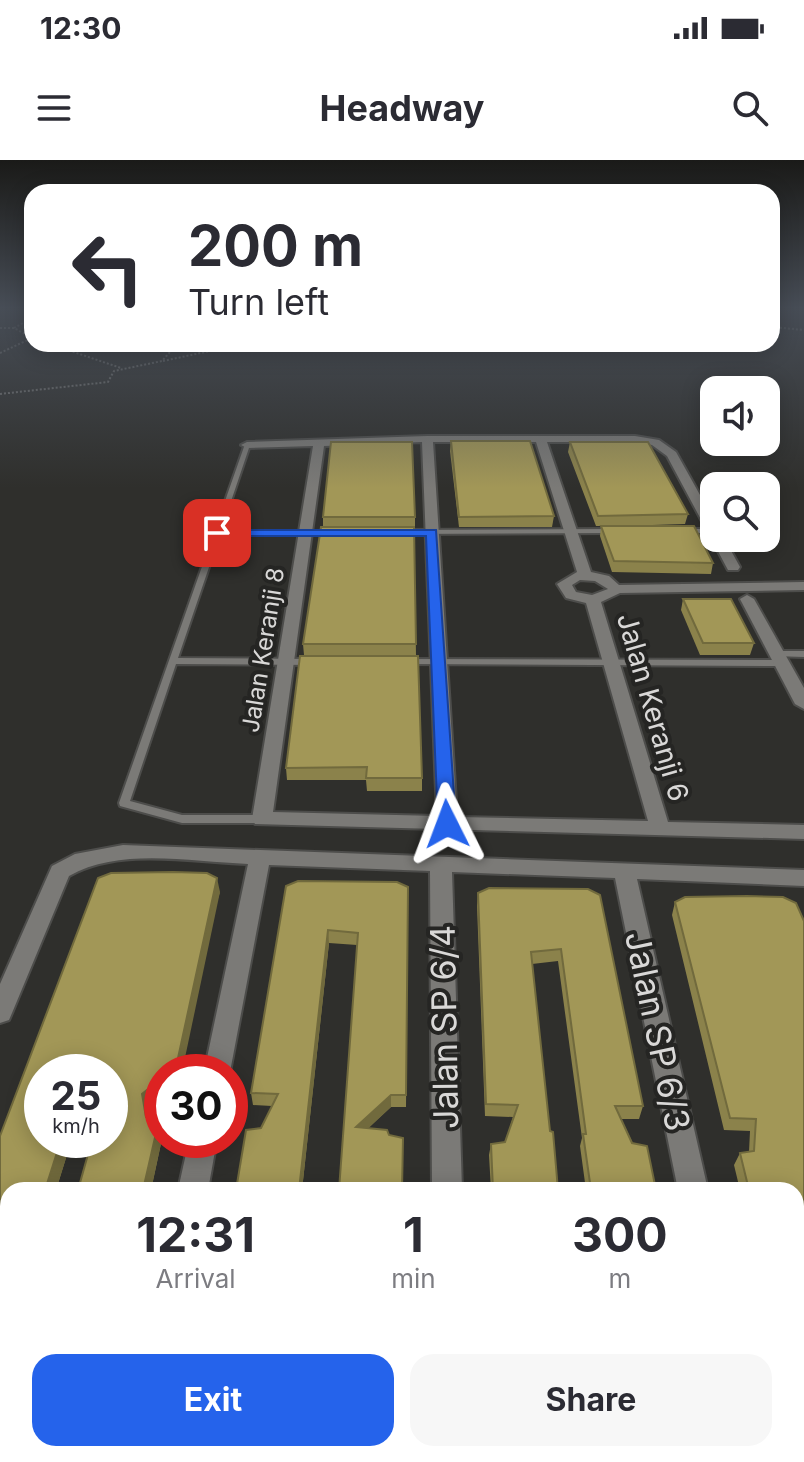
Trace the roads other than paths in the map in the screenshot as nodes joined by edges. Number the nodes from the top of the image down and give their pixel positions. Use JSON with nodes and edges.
{"nodes":[{"id":1,"x":427,"y":439,"type":"junction"},
{"id":2,"x":540,"y":439,"type":"junction"},
{"id":3,"x":319,"y":441,"type":"junction"},
{"id":4,"x":247,"y":445,"type":"joint"},
{"id":5,"x":700,"y":506,"type":"edge"},
{"id":6,"x":618,"y":531,"type":"edge"},
{"id":7,"x":666,"y":531,"type":"edge"},
{"id":8,"x":384,"y":532,"type":"edge"},
{"id":9,"x":431,"y":532,"type":"junction"},
{"id":10,"x":571,"y":532,"type":"junction"},
{"id":11,"x":700,"y":532,"type":"edge"},
{"id":12,"x":217,"y":533,"type":"junction"},
{"id":13,"x":305,"y":533,"type":"junction"},
{"id":14,"x":337,"y":533,"type":"edge"},
{"id":15,"x":725,"y":552,"type":"edge"},
{"id":16,"x":733,"y":567,"type":"dead end"},
{"id":17,"x":585,"y":575,"type":"junction"},
{"id":18,"x":804,"y":586,"type":"edge"},
{"id":19,"x":615,"y":589,"type":"junction"},
{"id":20,"x":747,"y":599,"type":"dead end"},
{"id":21,"x":593,"y":600,"type":"junction"},
{"id":22,"x":804,"y":654,"type":"edge"},
{"id":23,"x":779,"y":659,"type":"junction"},
{"id":24,"x":173,"y":661,"type":"junction"},
{"id":25,"x":286,"y":662,"type":"junction"},
{"id":26,"x":316,"y":662,"type":"edge"},
{"id":27,"x":393,"y":662,"type":"edge"},
{"id":28,"x":438,"y":662,"type":"junction"},
{"id":29,"x":611,"y":663,"type":"junction"},
{"id":30,"x":804,"y":704,"type":"edge"},
{"id":31,"x":262,"y":819,"type":"junction"},
{"id":32,"x":447,"y":824,"type":"junction"},
{"id":33,"x":660,"y":829,"type":"junction"},
{"id":34,"x":804,"y":832,"type":"edge"},
{"id":35,"x":260,"y":857,"type":"junction"},
{"id":36,"x":441,"y":864,"type":"junction"},
{"id":37,"x":624,"y":871,"type":"junction"},
{"id":38,"x":804,"y":878,"type":"edge"},
{"id":39,"x":0,"y":1013,"type":"edge"},
{"id":40,"x":221,"y":1054,"type":"edge"},
{"id":41,"x":199,"y":1158,"type":"edge"},
{"id":42,"x":195,"y":1182,"type":"edge"},
{"id":43,"x":447,"y":1182,"type":"edge"},
{"id":44,"x":691,"y":1182,"type":"edge"}],
"edges":[{"from":1,"to":2,"type":"street"},
{"from":1,"to":3,"type":"street"},
{"from":1,"to":9,"type":"street"},
{"from":2,"to":5,"type":"street"},
{"from":2,"to":10,"type":"street"},
{"from":3,"to":4,"type":"street"},
{"from":3,"to":13,"type":"street","name":"Jalan Keranji 8"},
{"from":4,"to":12,"type":"lane"},
{"from":6,"to":10,"type":"lane"},
{"from":7,"to":11,"type":"lane"},
{"from":8,"to":9,"type":"lane"},
{"from":9,"to":10,"type":"lane"},
{"from":9,"to":28,"type":"street"},
{"from":10,"to":17,"type":"street"},
{"from":12,"to":13,"type":"lane"},
{"from":12,"to":24,"type":"lane"},
{"from":13,"to":14,"type":"lane"},
{"from":13,"to":25,"type":"street","name":"Jalan Keranji 8"},
{"from":15,"to":16,"type":"street"},
{"from":17,"to":19,"type":"street"},
{"from":17,"to":21,"type":"street"},
{"from":18,"to":19,"type":"street"},
{"from":19,"to":21,"type":"street"},
{"from":20,"to":23,"type":"street"},
{"from":21,"to":29,"type":"street","name":"Jalan Keranji 6"},
{"from":22,"to":23,"type":"lane"},
{"from":23,"to":29,"type":"lane"},
{"from":23,"to":30,"type":"street"},
{"from":24,"to":25,"type":"lane"},
{"from":24,"to":31,"type":"lane"},
{"from":25,"to":26,"type":"lane"},
{"from":25,"to":31,"type":"street","name":"Jalan Keranji 8"},
{"from":27,"to":28,"type":"lane"},
{"from":28,"to":29,"type":"lane"},
{"from":28,"to":32,"type":"street"},
{"from":29,"to":33,"type":"street","name":"Jalan Keranji 6"},
{"from":31,"to":32,"type":"street"},
{"from":32,"to":33,"type":"street"},
{"from":33,"to":34,"type":"street"},
{"from":35,"to":36,"type":"street"},
{"from":35,"to":39,"type":"street"},
{"from":35,"to":40,"type":"street"},
{"from":36,"to":37,"type":"street"},
{"from":36,"to":43,"type":"street","name":"Jalan SP 6/4"},
{"from":37,"to":38,"type":"street"},
{"from":37,"to":44,"type":"street","name":"Jalan SP 6/3"},
{"from":41,"to":42,"type":"street"}]}
